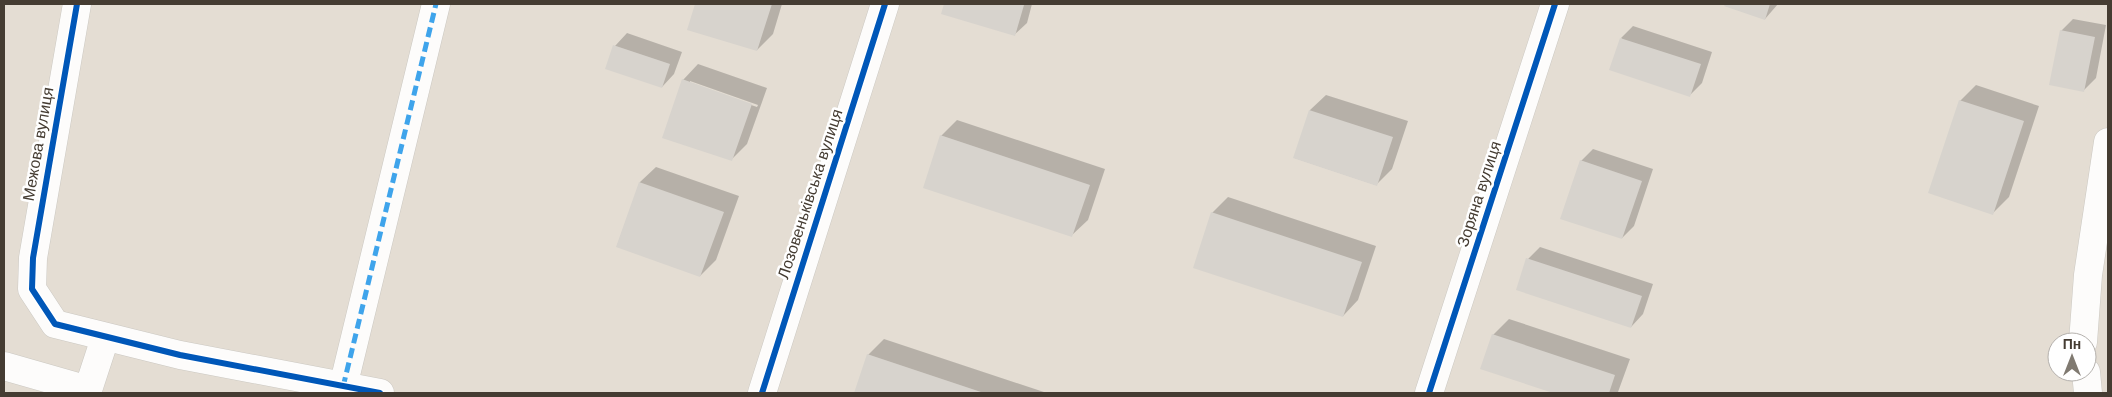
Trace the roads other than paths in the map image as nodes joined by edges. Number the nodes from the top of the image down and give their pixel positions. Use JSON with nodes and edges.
{"nodes":[{"id":1,"x":77,"y":4,"type":"edge"},
{"id":2,"x":436,"y":4,"type":"edge"},
{"id":3,"x":885,"y":4,"type":"edge"},
{"id":4,"x":1555,"y":4,"type":"edge"},
{"id":5,"x":2108,"y":142,"type":"edge"},
{"id":6,"x":2084,"y":332,"type":"edge"},
{"id":7,"x":105,"y":338,"type":"junction"},
{"id":8,"x":4,"y":366,"type":"edge"},
{"id":9,"x":343,"y":387,"type":"junction"},
{"id":10,"x":88,"y":392,"type":"edge"},
{"id":11,"x":380,"y":393,"type":"edge"},
{"id":12,"x":762,"y":393,"type":"edge"},
{"id":13,"x":1429,"y":393,"type":"edge"}],
"edges":[{"from":1,"to":7,"type":"street","name":"Межова вулиця"},
{"from":2,"to":9,"type":"street"},
{"from":3,"to":12,"type":"street","name":"Лозовеньківська вулиця"},
{"from":4,"to":13,"type":"street","name":"Зоряна вулиця"},
{"from":5,"to":6,"type":"street"},
{"from":7,"to":9,"type":"street"},
{"from":7,"to":10,"type":"street"},
{"from":8,"to":10,"type":"street"},
{"from":9,"to":11,"type":"street"}]}
